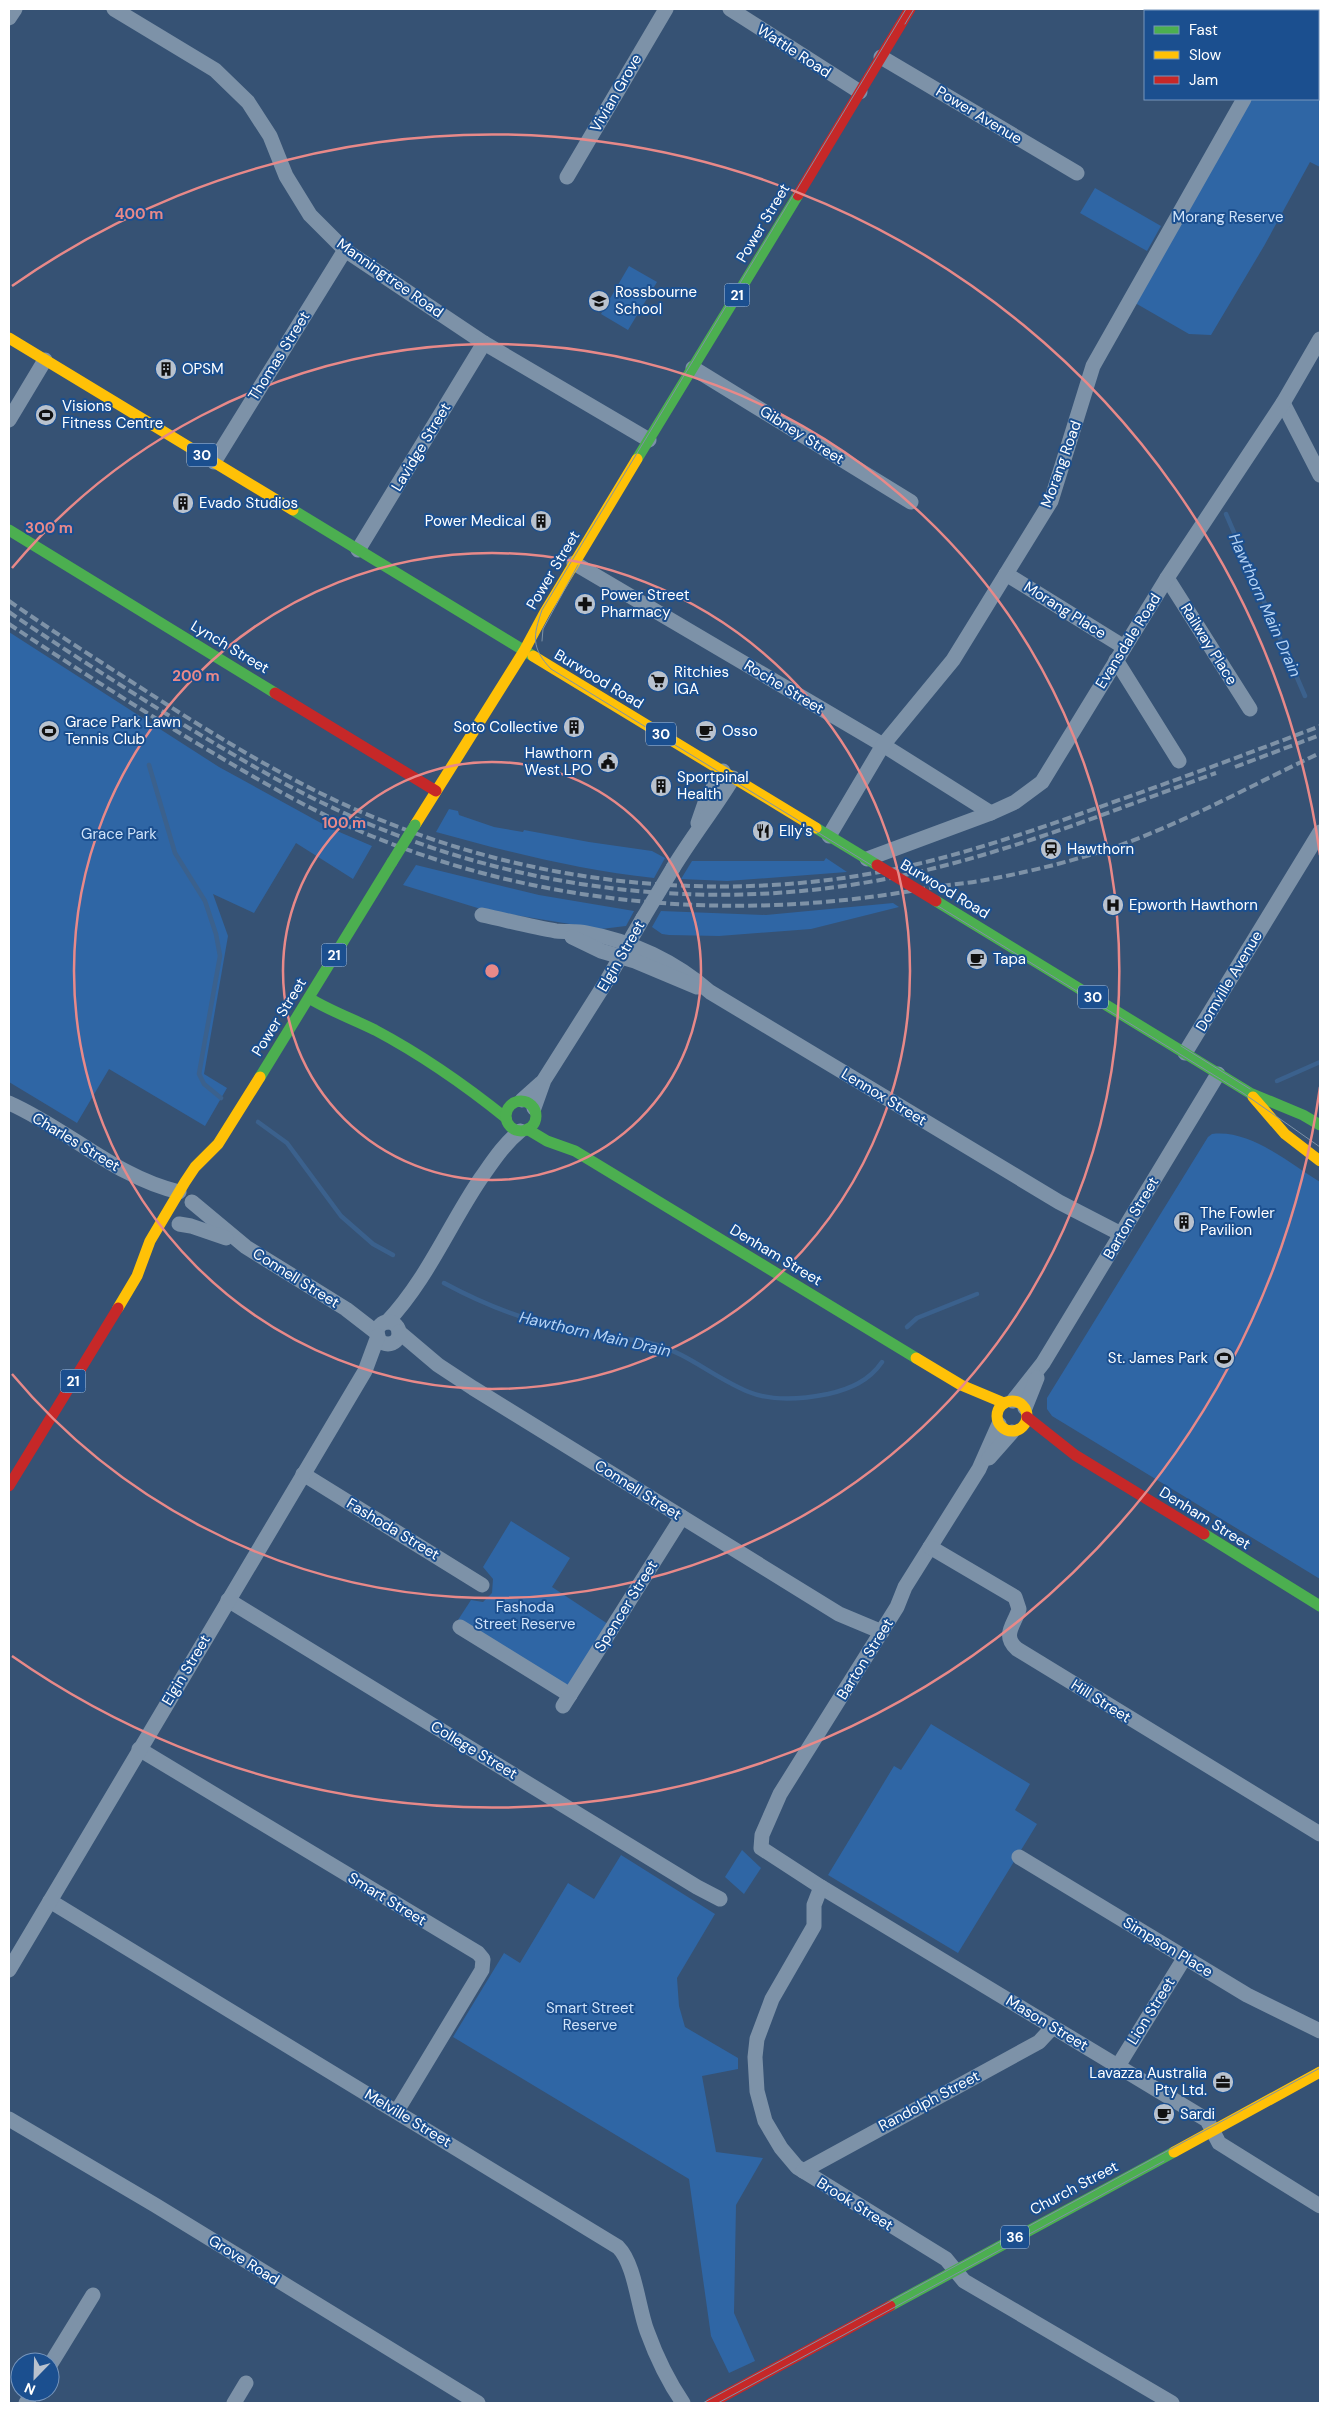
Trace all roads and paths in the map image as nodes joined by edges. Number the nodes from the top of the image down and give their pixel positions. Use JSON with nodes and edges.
{"nodes":[{"id":1,"x":15,"y":9,"type":"edge"},
{"id":2,"x":114,"y":9,"type":"edge"},
{"id":3,"x":666,"y":9,"type":"edge"},
{"id":4,"x":730,"y":9,"type":"edge"},
{"id":5,"x":910,"y":9,"type":"edge"},
{"id":6,"x":9,"y":18,"type":"edge"},
{"id":7,"x":881,"y":57,"type":"junction"},
{"id":8,"x":860,"y":92,"type":"junction"},
{"id":9,"x":1243,"y":100,"type":"edge"},
{"id":10,"x":1077,"y":173,"type":"dead end"},
{"id":11,"x":567,"y":177,"type":"dead end"},
{"id":12,"x":345,"y":250,"type":"junction"},
{"id":13,"x":9,"y":338,"type":"edge"},
{"id":14,"x":1320,"y":339,"type":"edge"},
{"id":15,"x":484,"y":343,"type":"junction"},
{"id":16,"x":45,"y":360,"type":"junction"},
{"id":17,"x":693,"y":368,"type":"junction"},
{"id":18,"x":1283,"y":403,"type":"junction"},
{"id":19,"x":9,"y":420,"type":"edge"},
{"id":20,"x":649,"y":440,"type":"junction"},
{"id":21,"x":214,"y":462,"type":"junction"},
{"id":22,"x":1320,"y":475,"type":"edge"},
{"id":23,"x":911,"y":502,"type":"dead end"},
{"id":24,"x":9,"y":530,"type":"edge"},
{"id":25,"x":358,"y":550,"type":"junction"},
{"id":26,"x":574,"y":563,"type":"junction"},
{"id":27,"x":1006,"y":574,"type":"junction"},
{"id":28,"x":1167,"y":578,"type":"junction"},
{"id":29,"x":524,"y":651,"type":"junction"},
{"id":30,"x":1120,"y":654,"type":"junction"},
{"id":31,"x":1250,"y":709,"type":"dead end"},
{"id":32,"x":882,"y":745,"type":"junction"},
{"id":33,"x":1179,"y":761,"type":"dead end"},
{"id":34,"x":728,"y":774,"type":"junction"},
{"id":35,"x":436,"y":791,"type":"junction"},
{"id":36,"x":991,"y":813,"type":"junction"},
{"id":37,"x":1320,"y":832,"type":"edge"},
{"id":38,"x":829,"y":836,"type":"junction"},
{"id":39,"x":872,"y":862,"type":"junction"},
{"id":40,"x":482,"y":915,"type":"dead end"},
{"id":41,"x":624,"y":951,"type":"junction"},
{"id":42,"x":312,"y":993,"type":"junction"},
{"id":43,"x":1185,"y":1053,"type":"junction"},
{"id":44,"x":1218,"y":1074,"type":"junction"},
{"id":45,"x":461,"y":1082,"type":"junction"},
{"id":46,"x":1250,"y":1094,"type":"junction"},
{"id":47,"x":12,"y":1103,"type":"edge"},
{"id":48,"x":526,"y":1107,"type":"junction"},
{"id":49,"x":1320,"y":1125,"type":"edge"},
{"id":50,"x":515,"y":1126,"type":"junction"},
{"id":51,"x":218,"y":1144,"type":"junction"},
{"id":52,"x":575,"y":1151,"type":"junction"},
{"id":53,"x":1320,"y":1161,"type":"edge"},
{"id":54,"x":210,"y":1169,"type":"dead end"},
{"id":55,"x":134,"y":1177,"type":"junction"},
{"id":56,"x":179,"y":1192,"type":"junction"},
{"id":57,"x":196,"y":1196,"type":"joint"},
{"id":58,"x":166,"y":1214,"type":"junction"},
{"id":59,"x":175,"y":1231,"type":"joint"},
{"id":60,"x":1118,"y":1239,"type":"junction"},
{"id":61,"x":246,"y":1247,"type":"junction"},
{"id":62,"x":156,"y":1256,"type":"dead end"},
{"id":63,"x":137,"y":1276,"type":"junction"},
{"id":64,"x":388,"y":1333,"type":"junction"},
{"id":65,"x":961,"y":1385,"type":"junction"},
{"id":66,"x":1017,"y":1407,"type":"junction"},
{"id":67,"x":998,"y":1419,"type":"junction"},
{"id":68,"x":1017,"y":1430,"type":"junction"},
{"id":69,"x":1075,"y":1455,"type":"junction"},
{"id":70,"x":979,"y":1469,"type":"junction"},
{"id":71,"x":303,"y":1474,"type":"junction"},
{"id":72,"x":9,"y":1486,"type":"edge"},
{"id":73,"x":682,"y":1517,"type":"junction"},
{"id":74,"x":930,"y":1547,"type":"junction"},
{"id":75,"x":482,"y":1585,"type":"dead end"},
{"id":76,"x":228,"y":1600,"type":"junction"},
{"id":77,"x":1320,"y":1606,"type":"edge"},
{"id":78,"x":460,"y":1627,"type":"dead end"},
{"id":79,"x":878,"y":1638,"type":"junction"},
{"id":80,"x":140,"y":1749,"type":"junction"},
{"id":81,"x":1320,"y":1834,"type":"edge"},
{"id":82,"x":763,"y":1851,"type":"joint"},
{"id":83,"x":1019,"y":1857,"type":"dead end"},
{"id":84,"x":821,"y":1887,"type":"junction"},
{"id":85,"x":720,"y":1899,"type":"dead end"},
{"id":86,"x":50,"y":1901,"type":"junction"},
{"id":87,"x":1185,"y":1957,"type":"junction"},
{"id":88,"x":9,"y":1970,"type":"edge"},
{"id":89,"x":1053,"y":2027,"type":"junction"},
{"id":90,"x":1320,"y":2031,"type":"edge"},
{"id":91,"x":1118,"y":2066,"type":"junction"},
{"id":92,"x":1320,"y":2072,"type":"edge"},
{"id":93,"x":397,"y":2111,"type":"junction"},
{"id":94,"x":9,"y":2119,"type":"edge"},
{"id":95,"x":1212,"y":2130,"type":"junction"},
{"id":96,"x":803,"y":2171,"type":"junction"},
{"id":97,"x":1320,"y":2206,"type":"edge"},
{"id":98,"x":955,"y":2270,"type":"junction"},
{"id":99,"x":93,"y":2295,"type":"dead end"},
{"id":100,"x":58,"y":2352,"type":"edge"},
{"id":101,"x":246,"y":2383,"type":"dead end"},
{"id":102,"x":234,"y":2403,"type":"edge"},
{"id":103,"x":478,"y":2403,"type":"edge"},
{"id":104,"x":684,"y":2403,"type":"edge"},
{"id":105,"x":710,"y":2403,"type":"edge"},
{"id":106,"x":1172,"y":2403,"type":"edge"}],
"edges":[{"from":1,"to":6,"type":"street"},
{"from":2,"to":12,"type":"street","name":"Manningtree Road"},
{"from":3,"to":11,"type":"street","name":"Vivian Grove"},
{"from":4,"to":8,"type":"street","name":"Wattle Road"},
{"from":5,"to":7,"type":"main road","name":"Power Street","number":"21"},
{"from":7,"to":8,"type":"main road","name":"Power Street","number":"21"},
{"from":7,"to":10,"type":"street","name":"Power Avenue"},
{"from":8,"to":17,"type":"main road","name":"Power Street","number":"21"},
{"from":9,"to":27,"type":"street","name":"Morang Road"},
{"from":12,"to":15,"type":"street","name":"Manningtree Road"},
{"from":12,"to":21,"type":"street","name":"Thomas Street"},
{"from":13,"to":16,"type":"main road","name":"Burwood Road","number":"30"},
{"from":14,"to":18,"type":"street","name":"Evansdale Road"},
{"from":15,"to":20,"type":"street","name":"Manningtree Road"},
{"from":15,"to":25,"type":"street","name":"Lavidge Street"},
{"from":16,"to":19,"type":"street"},
{"from":16,"to":21,"type":"main road","name":"Burwood Road","number":"30"},
{"from":17,"to":20,"type":"main road","name":"Power Street","number":"21"},
{"from":17,"to":23,"type":"street","name":"Gibney Street"},
{"from":18,"to":22,"type":"street"},
{"from":18,"to":28,"type":"street","name":"Evansdale Road"},
{"from":20,"to":26,"type":"main road","name":"Power Street","number":"21"},
{"from":21,"to":25,"type":"main road","name":"Burwood Road","number":"30"},
{"from":24,"to":35,"type":"main road","name":"Lynch Street"},
{"from":25,"to":29,"type":"main road","name":"Burwood Road","number":"30"},
{"from":26,"to":29,"type":"main road","name":"Power Street","number":"21"},
{"from":26,"to":32,"type":"street","name":"Roche Street"},
{"from":27,"to":30,"type":"street","name":"Morang Place"},
{"from":27,"to":32,"type":"street","name":"Morang Road"},
{"from":28,"to":30,"type":"street","name":"Evansdale Road"},
{"from":28,"to":31,"type":"street","name":"Railway Place"},
{"from":29,"to":34,"type":"main road","name":"Burwood Road","number":"30"},
{"from":29,"to":35,"type":"main road","name":"Power Street","number":"21"},
{"from":30,"to":33,"type":"street"},
{"from":30,"to":36,"type":"street","name":"Evansdale Road"},
{"from":32,"to":36,"type":"street","name":"Roche Street"},
{"from":32,"to":38,"type":"street","name":"Morang Road"},
{"from":34,"to":38,"type":"main road","name":"Burwood Road","number":"30"},
{"from":34,"to":41,"type":"street","name":"Elgin Street","bridge":true},
{"from":35,"to":42,"type":"main road","name":"Power Street","number":"21","bridge":true},
{"from":36,"to":39,"type":"street","name":"Evansdale Road"},
{"from":37,"to":43,"type":"street","name":"Domville Avenue"},
{"from":38,"to":39,"type":"main road","name":"Burwood Road","number":"30"},
{"from":39,"to":43,"type":"main road","name":"Burwood Road","number":"30","bridge":true},
{"from":40,"to":41,"type":"street","name":"Lennox Street"},
{"from":41,"to":48,"type":"street","name":"Elgin Street"},
{"from":41,"to":60,"type":"street","name":"Lennox Street"},
{"from":42,"to":45,"type":"main road","name":"Denham Street"},
{"from":42,"to":51,"type":"main road","name":"Power Street","number":"21"},
{"from":43,"to":44,"type":"main road","name":"Burwood Road","number":"30"},
{"from":44,"to":46,"type":"main road","name":"Burwood Road","number":"30"},
{"from":44,"to":60,"type":"street","name":"Barton Street"},
{"from":45,"to":48,"type":"main road","name":"Denham Street"},
{"from":45,"to":50,"type":"main road","name":"Denham Street"},
{"from":46,"to":49,"type":"main road","name":"Burwood Road","number":"30"},
{"from":46,"to":53,"type":"main road","name":"Burwood Road","number":"30"},
{"from":47,"to":55,"type":"street","name":"Charles Street"},
{"from":48,"to":50,"type":"main road"},
{"from":48,"to":50,"type":"main road"},
{"from":48,"to":52,"type":"main road","name":"Denham Street"},
{"from":50,"to":52,"type":"main road","name":"Denham Street"},
{"from":50,"to":64,"type":"street","name":"Elgin Street"},
{"from":51,"to":54,"type":"main road","name":"Power Street","number":"21"},
{"from":51,"to":56,"type":"main road","name":"Power Street","number":"21"},
{"from":52,"to":65,"type":"main road","name":"Denham Street"},
{"from":55,"to":56,"type":"street","name":"Charles Street"},
{"from":55,"to":58,"type":"street","name":"Charles Street"},
{"from":56,"to":58,"type":"main road","name":"Power Street","number":"21"},
{"from":57,"to":59,"type":"main road"},
{"from":57,"to":61,"type":"street","name":"Connell Street"},
{"from":58,"to":63,"type":"main road","name":"Power Street","number":"21"},
{"from":59,"to":61,"type":"street","name":"Connell Street"},
{"from":60,"to":66,"type":"street","name":"Barton Street"},
{"from":61,"to":64,"type":"street","name":"Connell Street"},
{"from":62,"to":63,"type":"main road","name":"Power Street","number":"21"},
{"from":63,"to":72,"type":"main road","name":"Power Street","number":"21"},
{"from":64,"to":71,"type":"street","name":"Elgin Street"},
{"from":64,"to":73,"type":"street","name":"Connell Street"},
{"from":65,"to":66,"type":"main road","name":"Denham Street"},
{"from":65,"to":67,"type":"main road","name":"Denham Street"},
{"from":66,"to":67,"type":"main road"},
{"from":66,"to":68,"type":"main road"},
{"from":66,"to":69,"type":"main road","name":"Denham Street"},
{"from":67,"to":68,"type":"main road","name":"Denham Street"},
{"from":67,"to":70,"type":"street","name":"Barton Street"},
{"from":68,"to":69,"type":"main road","name":"Denham Street"},
{"from":68,"to":70,"type":"street","name":"Barton Street"},
{"from":69,"to":77,"type":"main road","name":"Denham Street"},
{"from":70,"to":74,"type":"street","name":"Barton Street"},
{"from":71,"to":75,"type":"street","name":"Fashoda Street"},
{"from":71,"to":76,"type":"street","name":"Elgin Street"},
{"from":73,"to":78,"type":"street","name":"Spencer Street"},
{"from":73,"to":79,"type":"street","name":"Connell Street"},
{"from":74,"to":79,"type":"street","name":"Barton Street"},
{"from":74,"to":81,"type":"street","name":"Hill Street"},
{"from":76,"to":80,"type":"street","name":"Elgin Street"},
{"from":76,"to":85,"type":"street","name":"College Street"},
{"from":79,"to":82,"type":"street","name":"Barton Street"},
{"from":80,"to":86,"type":"street","name":"Elgin Street"},
{"from":80,"to":93,"type":"street","name":"Smart Street"},
{"from":82,"to":84,"type":"street","name":"Mason Street"},
{"from":83,"to":87,"type":"street","name":"Simpson Place"},
{"from":84,"to":89,"type":"street","name":"Mason Street"},
{"from":84,"to":96,"type":"street","name":"Brook Street"},
{"from":86,"to":88,"type":"street","name":"Elgin Street"},
{"from":86,"to":93,"type":"street","name":"Melville Street"},
{"from":87,"to":90,"type":"street","name":"Simpson Place"},
{"from":87,"to":91,"type":"street","name":"Lion Street"},
{"from":89,"to":91,"type":"street","name":"Mason Street"},
{"from":89,"to":96,"type":"street","name":"Randolph Street"},
{"from":91,"to":95,"type":"street","name":"Mason Street"},
{"from":92,"to":95,"type":"main road","name":"Church Street","number":"36"},
{"from":93,"to":104,"type":"street","name":"Melville Street"},
{"from":94,"to":103,"type":"street","name":"Grove Road"},
{"from":95,"to":97,"type":"street","name":"Mason Street"},
{"from":95,"to":98,"type":"main road","name":"Church Street","number":"36"},
{"from":96,"to":98,"type":"street","name":"Brook Street"},
{"from":98,"to":105,"type":"main road","name":"Church Street","number":"36"},
{"from":98,"to":106,"type":"street","name":"Brook Street"},
{"from":99,"to":100,"type":"street"},
{"from":101,"to":102,"type":"street"}]}
